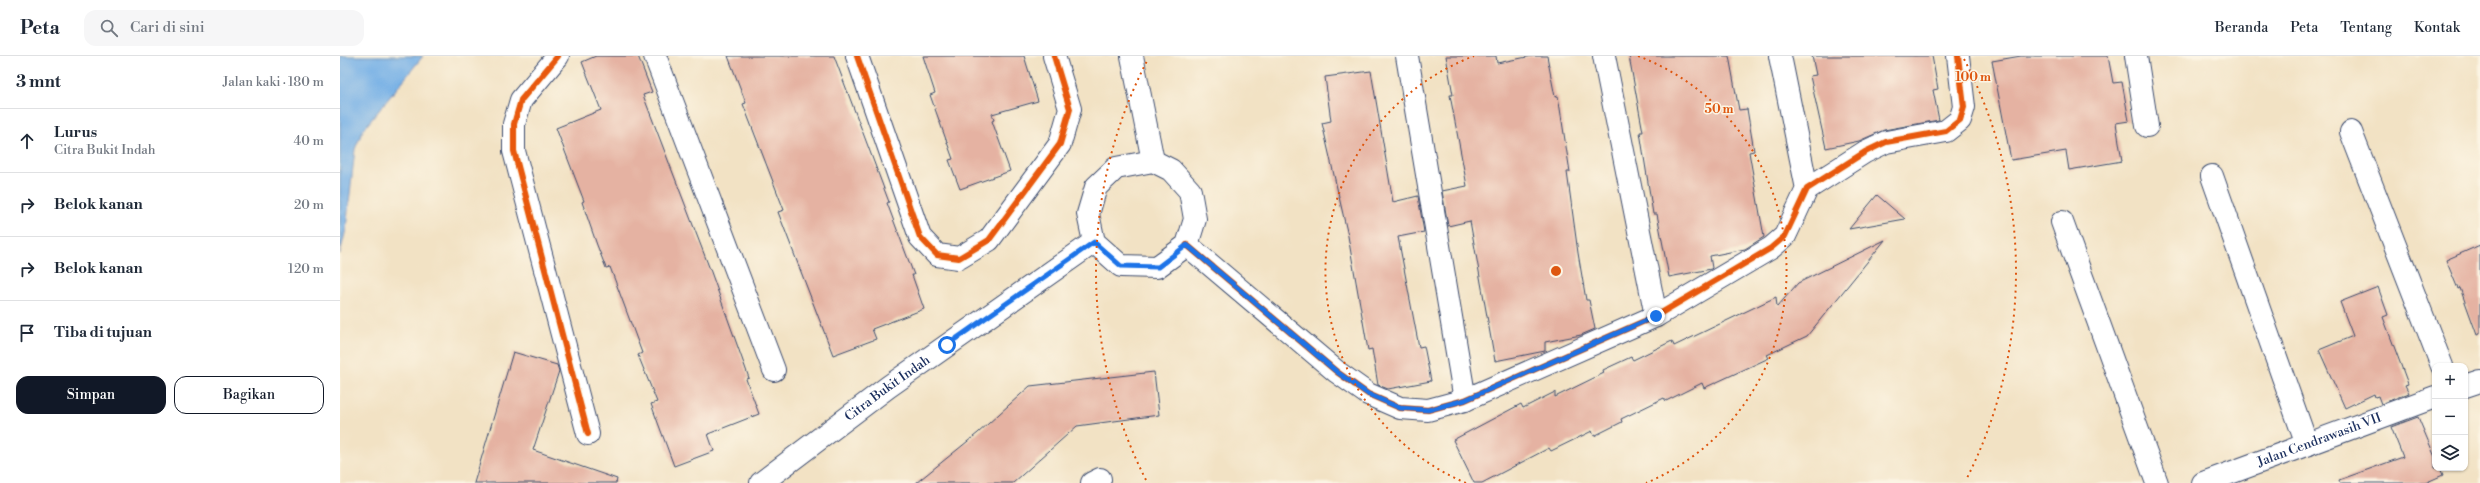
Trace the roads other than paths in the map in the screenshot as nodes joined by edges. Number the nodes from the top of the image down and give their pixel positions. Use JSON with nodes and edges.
{"nodes":[{"id":1,"x":558,"y":56,"type":"edge"},
{"id":2,"x":655,"y":56,"type":"edge"},
{"id":3,"x":857,"y":56,"type":"edge"},
{"id":4,"x":1054,"y":56,"type":"edge"},
{"id":5,"x":1132,"y":56,"type":"edge"},
{"id":6,"x":1407,"y":56,"type":"edge"},
{"id":7,"x":1604,"y":56,"type":"edge"},
{"id":8,"x":1780,"y":56,"type":"edge"},
{"id":9,"x":1958,"y":56,"type":"edge"},
{"id":10,"x":2136,"y":56,"type":"edge"},
{"id":11,"x":2147,"y":126,"type":"dead end"},
{"id":12,"x":2351,"y":132,"type":"dead end"},
{"id":13,"x":1153,"y":161,"type":"junction"},
{"id":14,"x":2212,"y":176,"type":"dead end"},
{"id":15,"x":1807,"y":189,"type":"junction"},
{"id":16,"x":2062,"y":222,"type":"dead end"},
{"id":17,"x":1094,"y":242,"type":"junction"},
{"id":18,"x":1187,"y":245,"type":"junction"},
{"id":19,"x":1656,"y":316,"type":"junction"},
{"id":20,"x":2441,"y":363,"type":"edge"},
{"id":21,"x":774,"y":370,"type":"dead end"},
{"id":22,"x":2480,"y":381,"type":"edge"},
{"id":23,"x":2468,"y":385,"type":"edge"},
{"id":24,"x":2432,"y":398,"type":"edge"},
{"id":25,"x":1465,"y":400,"type":"junction"},
{"id":26,"x":588,"y":434,"type":"dead end"},
{"id":27,"x":2307,"y":446,"type":"junction"},
{"id":28,"x":761,"y":483,"type":"edge"},
{"id":29,"x":2157,"y":483,"type":"edge"},
{"id":30,"x":2204,"y":483,"type":"edge"}],
"edges":[{"from":1,"to":26,"type":"street"},
{"from":2,"to":21,"type":"street"},
{"from":3,"to":4,"type":"street"},
{"from":5,"to":13,"type":"street"},
{"from":6,"to":25,"type":"street"},
{"from":7,"to":19,"type":"street"},
{"from":8,"to":15,"type":"street"},
{"from":9,"to":15,"type":"street"},
{"from":10,"to":11,"type":"street"},
{"from":12,"to":20,"type":"street"},
{"from":13,"to":17,"type":"street"},
{"from":13,"to":18,"type":"street"},
{"from":14,"to":27,"type":"street"},
{"from":15,"to":19,"type":"street"},
{"from":16,"to":29,"type":"street"},
{"from":17,"to":18,"type":"street"},
{"from":17,"to":28,"type":"street","name":"Citra Bukit Indah"},
{"from":18,"to":25,"type":"street"},
{"from":19,"to":25,"type":"street"},
{"from":22,"to":23,"type":"street"},
{"from":24,"to":27,"type":"street","name":"Jalan Cendrawasih VII"},
{"from":27,"to":30,"type":"street","name":"Jalan Cendrawasih VII"}]}
